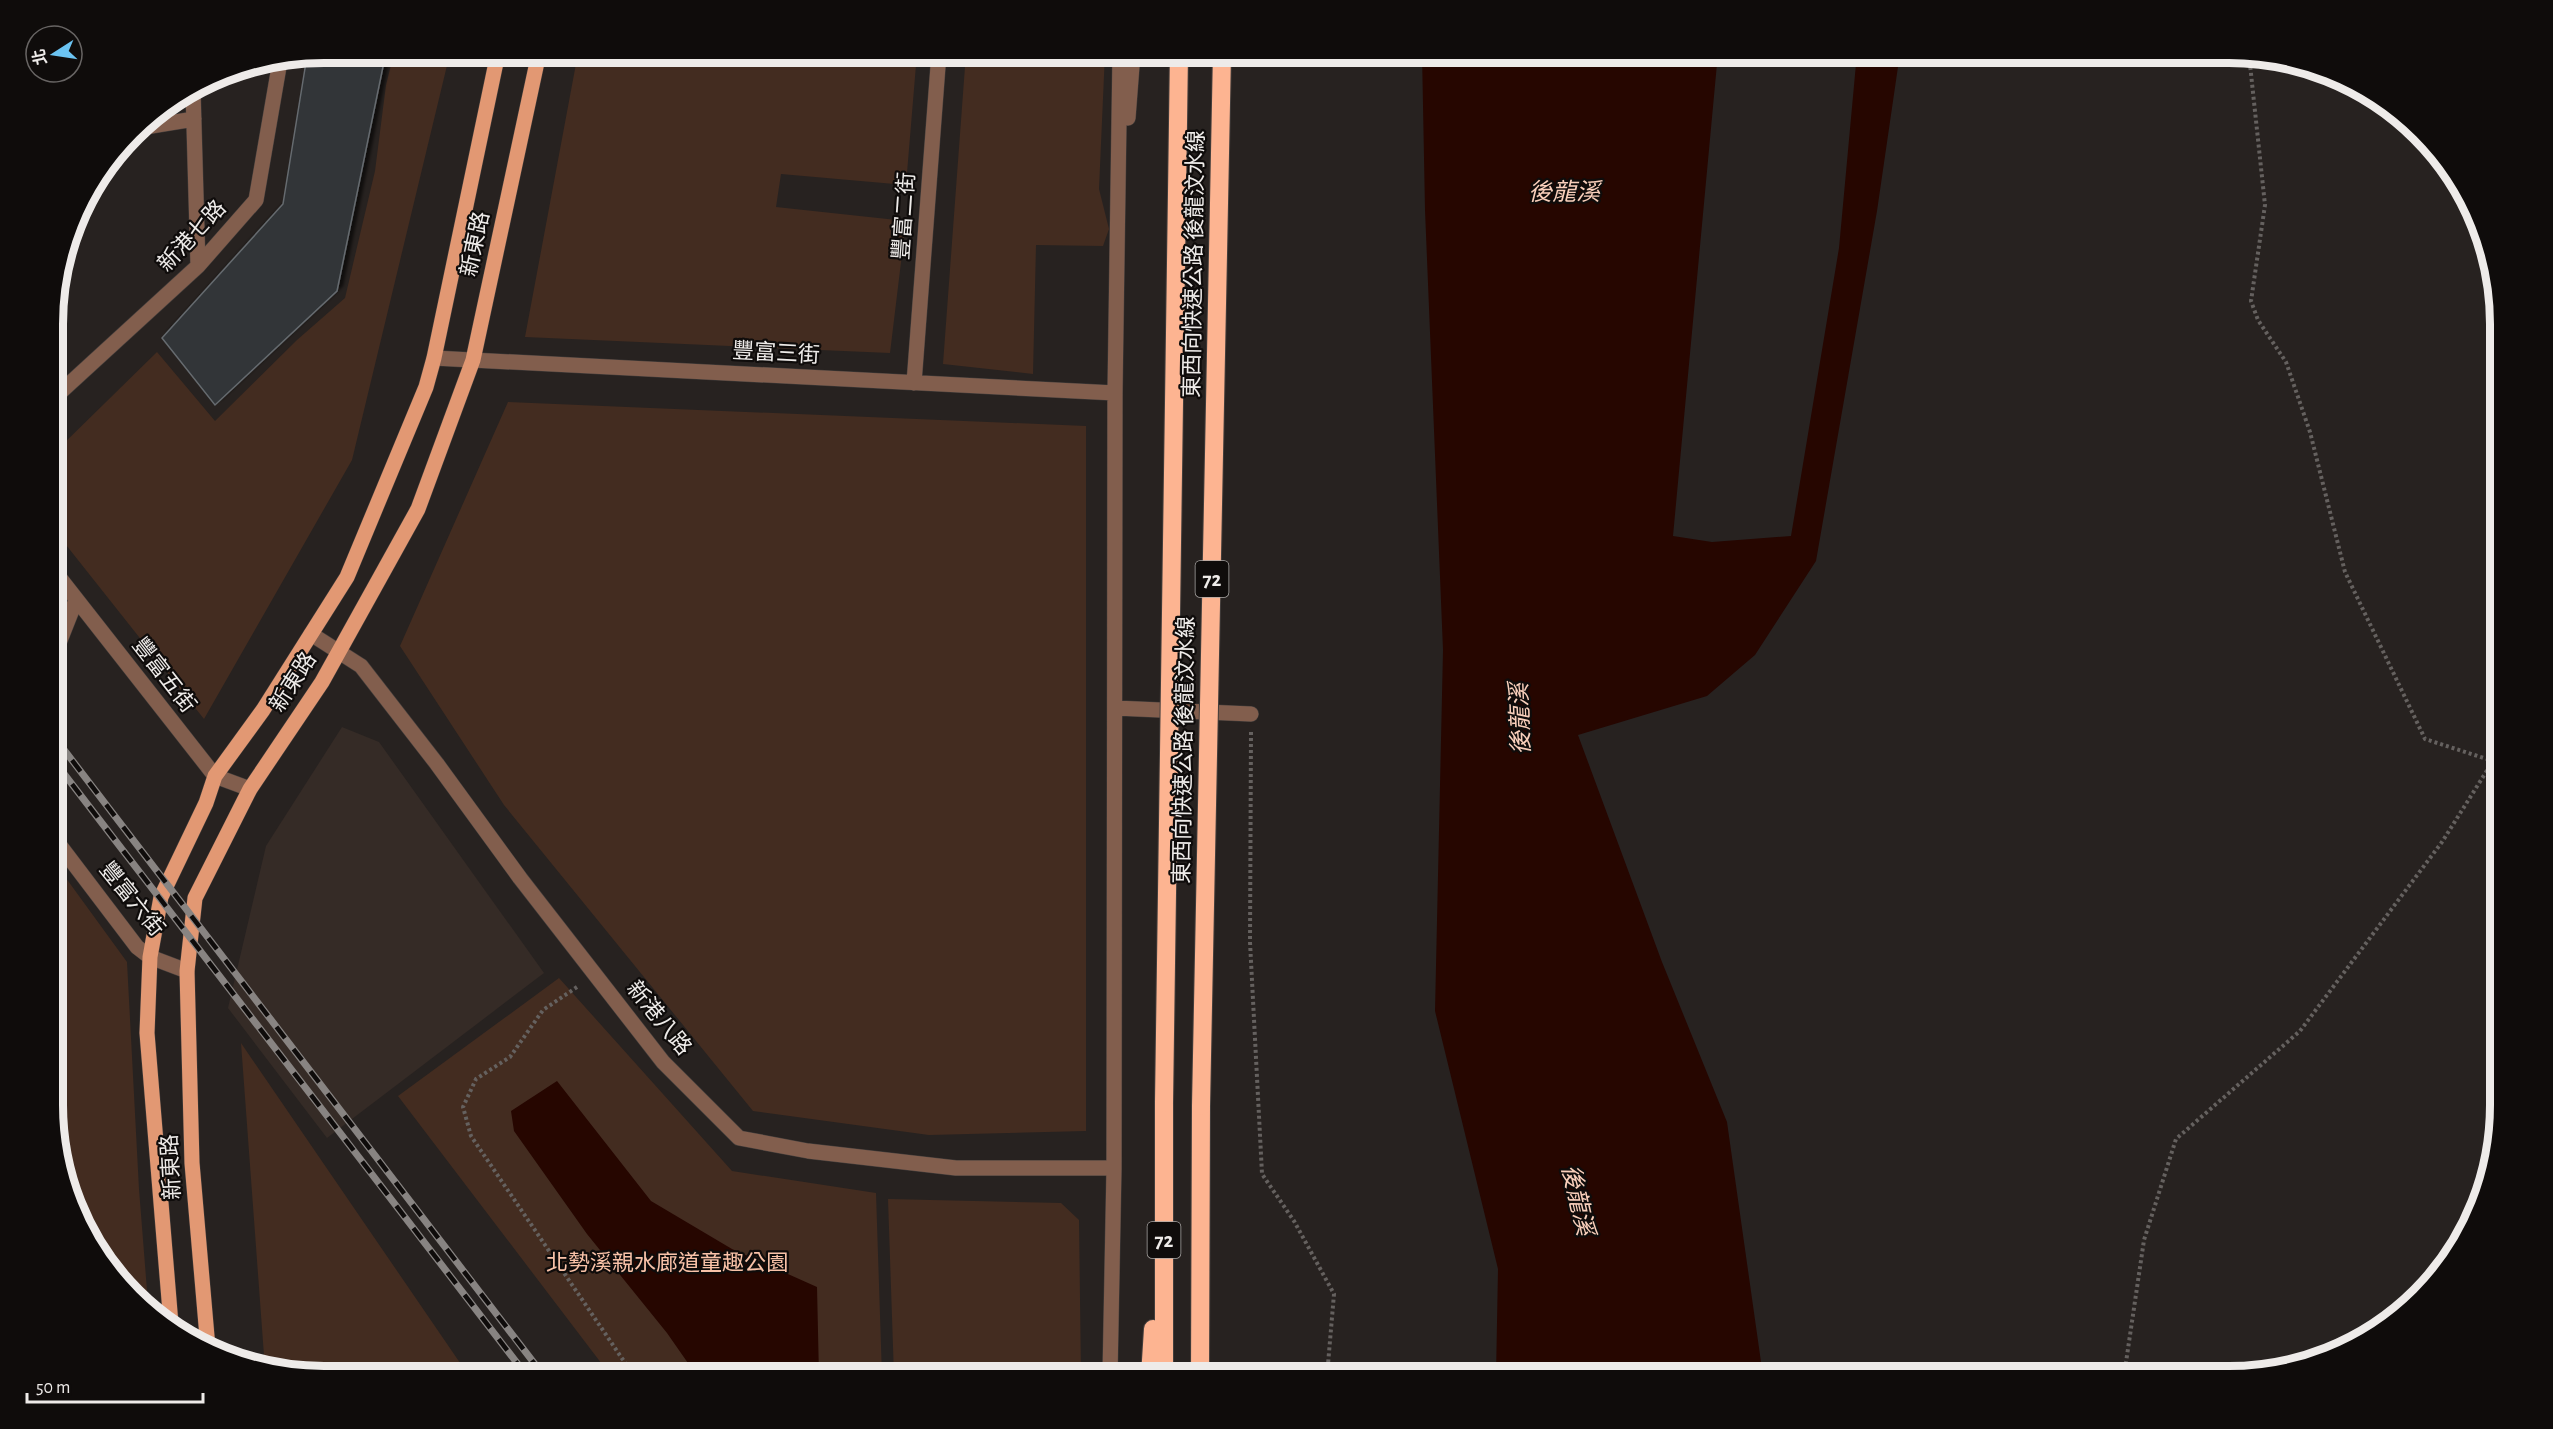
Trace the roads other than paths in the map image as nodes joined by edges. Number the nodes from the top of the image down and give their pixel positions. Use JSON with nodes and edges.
{"nodes":[{"id":1,"x":496,"y":63,"type":"edge"},
{"id":2,"x":537,"y":63,"type":"edge"},
{"id":3,"x":938,"y":63,"type":"edge"},
{"id":4,"x":1120,"y":63,"type":"edge"},
{"id":5,"x":1132,"y":63,"type":"edge"},
{"id":6,"x":1179,"y":63,"type":"edge"},
{"id":7,"x":1222,"y":63,"type":"edge"},
{"id":8,"x":279,"y":67,"type":"edge"},
{"id":9,"x":193,"y":98,"type":"edge"},
{"id":10,"x":194,"y":119,"type":"junction"},
{"id":11,"x":155,"y":125,"type":"edge"},
{"id":12,"x":198,"y":266,"type":"junction"},
{"id":13,"x":1117,"y":284,"type":"junction"},
{"id":14,"x":434,"y":358,"type":"junction"},
{"id":15,"x":473,"y":360,"type":"junction"},
{"id":16,"x":914,"y":382,"type":"junction"},
{"id":17,"x":63,"y":390,"type":"edge"},
{"id":18,"x":1115,"y":393,"type":"junction"},
{"id":19,"x":63,"y":583,"type":"edge"},
{"id":20,"x":76,"y":600,"type":"junction"},
{"id":21,"x":63,"y":632,"type":"edge"},
{"id":22,"x":310,"y":634,"type":"junction"},
{"id":23,"x":340,"y":652,"type":"junction"},
{"id":24,"x":1115,"y":708,"type":"junction"},
{"id":25,"x":1251,"y":714,"type":"road end"},
{"id":26,"x":215,"y":776,"type":"junction"},
{"id":27,"x":250,"y":789,"type":"junction"},
{"id":28,"x":63,"y":850,"type":"edge"},
{"id":29,"x":150,"y":957,"type":"junction"},
{"id":30,"x":187,"y":971,"type":"junction"},
{"id":31,"x":1114,"y":1168,"type":"junction"},
{"id":32,"x":1165,"y":1187,"type":"junction"},
{"id":33,"x":170,"y":1316,"type":"edge"},
{"id":34,"x":206,"y":1338,"type":"edge"},
{"id":35,"x":1110,"y":1366,"type":"edge"},
{"id":36,"x":1151,"y":1366,"type":"edge"},
{"id":37,"x":1164,"y":1366,"type":"edge"},
{"id":38,"x":1200,"y":1366,"type":"edge"}],
"edges":[{"from":1,"to":14,"type":"main road","name":"新東路"},
{"from":2,"to":15,"type":"main road","name":"新東路"},
{"from":3,"to":16,"type":"street","name":"豐富二街"},
{"from":4,"to":13,"type":"street"},
{"from":5,"to":13,"type":"street"},
{"from":6,"to":32,"type":"highway","name":"東西向快速公路 後龍汶水線","number":"72","bridge":true},
{"from":7,"to":38,"type":"highway","name":"東西向快速公路 後龍汶水線","number":"72","bridge":true},
{"from":8,"to":12,"type":"street","name":"新港七路"},
{"from":9,"to":10,"type":"street"},
{"from":10,"to":11,"type":"street"},
{"from":10,"to":12,"type":"street"},
{"from":12,"to":17,"type":"street","name":"新港七路"},
{"from":13,"to":18,"type":"street"},
{"from":14,"to":15,"type":"street","name":"豐富三街"},
{"from":14,"to":22,"type":"main road","name":"新東路"},
{"from":15,"to":16,"type":"street","name":"豐富三街"},
{"from":15,"to":23,"type":"main road","name":"新東路"},
{"from":16,"to":18,"type":"street","name":"豐富三街"},
{"from":18,"to":24,"type":"street"},
{"from":19,"to":20,"type":"street","name":"豐富五街"},
{"from":20,"to":21,"type":"street"},
{"from":20,"to":26,"type":"street","name":"豐富五街"},
{"from":22,"to":23,"type":"street","name":"新港八路"},
{"from":22,"to":26,"type":"main road","name":"新東路"},
{"from":23,"to":27,"type":"main road","name":"新東路"},
{"from":23,"to":31,"type":"street","name":"新港八路"},
{"from":24,"to":25,"type":"street"},
{"from":24,"to":31,"type":"street"},
{"from":26,"to":27,"type":"street"},
{"from":26,"to":29,"type":"main road","name":"新東路"},
{"from":27,"to":30,"type":"main road","name":"新東路"},
{"from":28,"to":29,"type":"street","name":"豐富六街"},
{"from":29,"to":30,"type":"street","name":"豐富六街"},
{"from":29,"to":33,"type":"main road","name":"新東路"},
{"from":30,"to":34,"type":"main road","name":"新東路"},
{"from":31,"to":35,"type":"street"},
{"from":32,"to":36,"type":"highway"},
{"from":32,"to":37,"type":"highway","name":"東西向快速公路 後龍汶水線","number":"72"}]}
